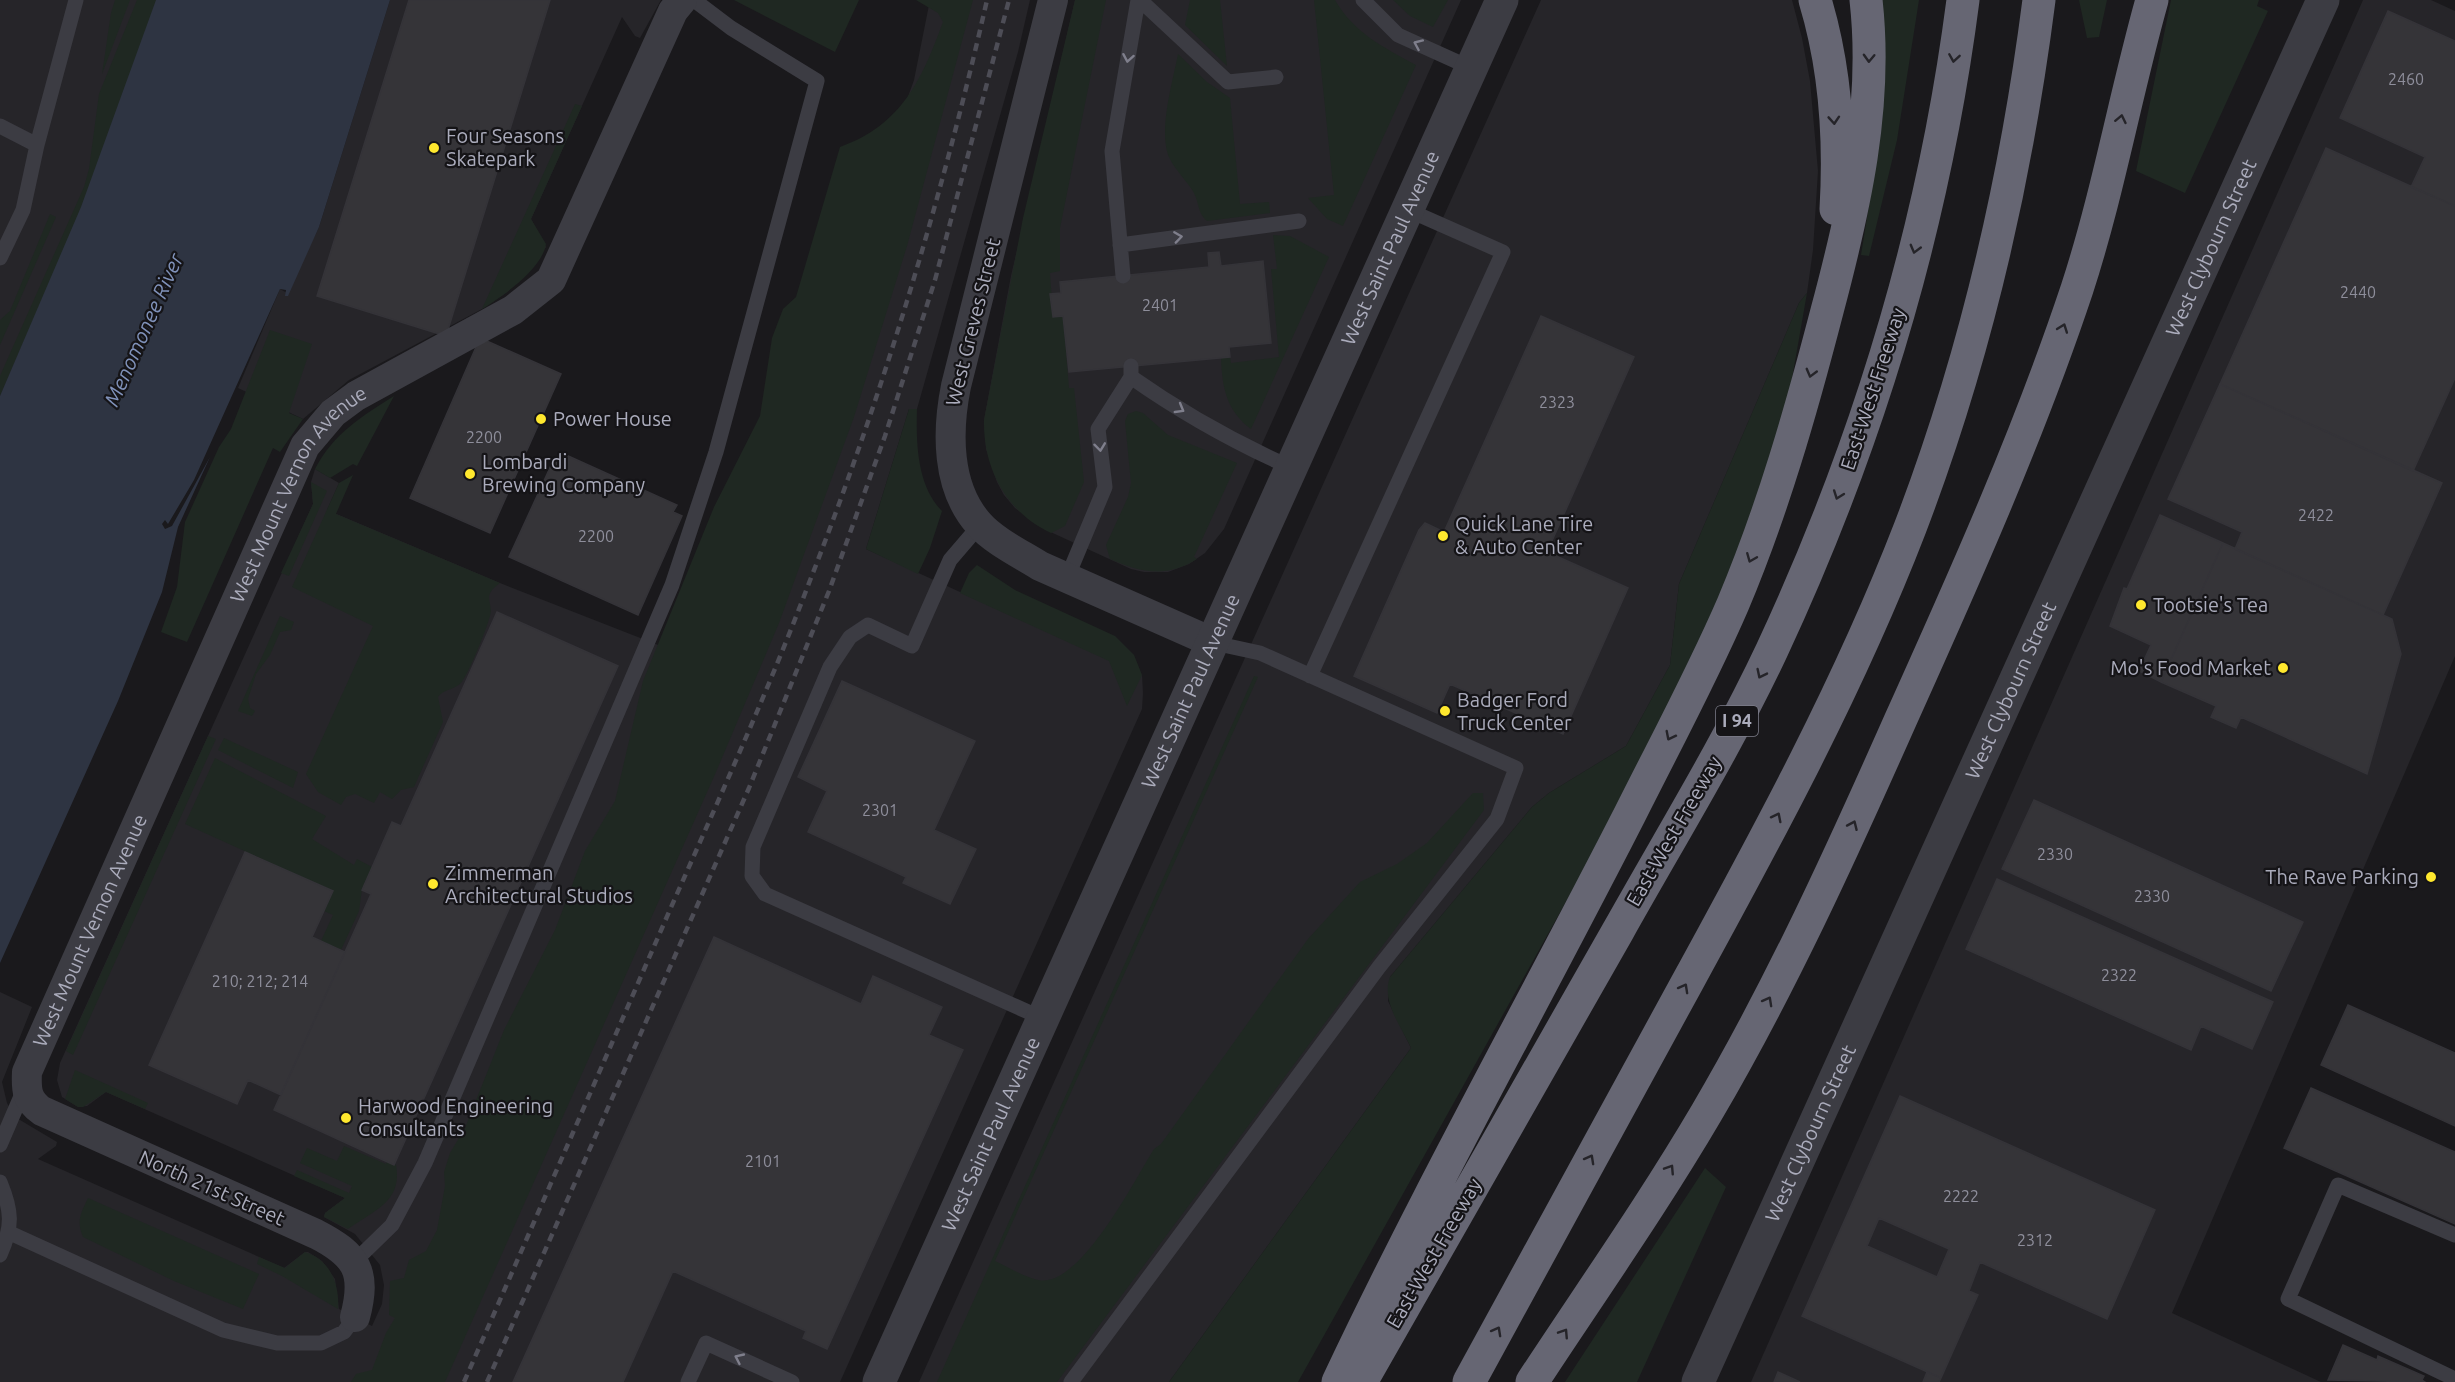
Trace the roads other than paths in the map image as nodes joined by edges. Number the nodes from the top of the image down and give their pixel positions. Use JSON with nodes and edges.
{"nodes":[{"id":1,"x":76,"y":0,"type":"edge"},
{"id":2,"x":682,"y":0,"type":"edge"},
{"id":3,"x":694,"y":0,"type":"edge"},
{"id":4,"x":1053,"y":0,"type":"edge"},
{"id":5,"x":1139,"y":0,"type":"edge"},
{"id":6,"x":1363,"y":0,"type":"edge"},
{"id":7,"x":1502,"y":0,"type":"edge"},
{"id":8,"x":1815,"y":0,"type":"edge"},
{"id":9,"x":1866,"y":0,"type":"edge"},
{"id":10,"x":1963,"y":0,"type":"edge"},
{"id":11,"x":2039,"y":0,"type":"edge"},
{"id":12,"x":2138,"y":0,"type":"edge"},
{"id":13,"x":2152,"y":0,"type":"edge"},
{"id":14,"x":2323,"y":0,"type":"edge"},
{"id":15,"x":1471,"y":68,"type":"junction"},
{"id":16,"x":1276,"y":77,"type":"dead end"},
{"id":17,"x":2130,"y":78,"type":"junction"},
{"id":18,"x":0,"y":126,"type":"edge"},
{"id":19,"x":37,"y":145,"type":"junction"},
{"id":20,"x":1408,"y":210,"type":"junction"},
{"id":21,"x":1299,"y":221,"type":"dead end"},
{"id":22,"x":1120,"y":245,"type":"junction"},
{"id":23,"x":0,"y":258,"type":"edge"},
{"id":24,"x":1123,"y":276,"type":"dead end"},
{"id":25,"x":1823,"y":326,"type":"junction"},
{"id":26,"x":1292,"y":468,"type":"junction"},
{"id":27,"x":980,"y":525,"type":"junction"},
{"id":28,"x":1067,"y":578,"type":"junction"},
{"id":29,"x":1214,"y":643,"type":"junction"},
{"id":30,"x":1310,"y":676,"type":"junction"},
{"id":31,"x":1044,"y":1019,"type":"junction"},
{"id":32,"x":26,"y":1084,"type":"junction"},
{"id":33,"x":0,"y":1144,"type":"edge"},
{"id":34,"x":0,"y":1182,"type":"edge"},
{"id":35,"x":10,"y":1233,"type":"junction"},
{"id":36,"x":2455,"y":1235,"type":"edge"},
{"id":37,"x":0,"y":1255,"type":"edge"},
{"id":38,"x":354,"y":1262,"type":"junction"},
{"id":39,"x":356,"y":1317,"type":"joint"},
{"id":40,"x":2455,"y":1379,"type":"edge"},
{"id":41,"x":688,"y":1382,"type":"edge"},
{"id":42,"x":792,"y":1382,"type":"edge"},
{"id":43,"x":879,"y":1382,"type":"edge"},
{"id":44,"x":1071,"y":1382,"type":"edge"},
{"id":45,"x":1338,"y":1382,"type":"edge"},
{"id":46,"x":1361,"y":1382,"type":"edge"},
{"id":47,"x":1469,"y":1382,"type":"edge"},
{"id":48,"x":1532,"y":1382,"type":"edge"},
{"id":49,"x":1698,"y":1382,"type":"edge"}],
"edges":[{"from":1,"to":19,"type":"lane"},
{"from":2,"to":32,"type":"street","name":"West Mount Vernon Avenue"},
{"from":3,"to":38,"type":"lane"},
{"from":4,"to":27,"type":"street","name":"West Greves Street"},
{"from":5,"to":16,"type":"lane"},
{"from":5,"to":22,"type":"lane","one_way":true},
{"from":15,"to":6,"type":"lane","one_way":true},
{"from":7,"to":15,"type":"street","name":"West Saint Paul Avenue"},
{"from":8,"to":25,"type":"highway","one_way":true},
{"from":9,"to":25,"type":"highway","one_way":true},
{"from":10,"to":46,"type":"highway","name":"East-West Freeway","number":"I 94","one_way":true},
{"from":47,"to":11,"type":"highway","one_way":true},
{"from":12,"to":17,"type":"highway"},
{"from":13,"to":17,"type":"highway"},
{"from":14,"to":49,"type":"street","name":"West Clybourn Street"},
{"from":15,"to":20,"type":"street","name":"West Saint Paul Avenue"},
{"from":48,"to":17,"type":"highway","one_way":true},
{"from":18,"to":19,"type":"lane"},
{"from":19,"to":23,"type":"lane"},
{"from":20,"to":26,"type":"street","name":"West Saint Paul Avenue"},
{"from":20,"to":30,"type":"lane"},
{"from":22,"to":21,"type":"lane","one_way":true},
{"from":22,"to":24,"type":"lane"},
{"from":25,"to":45,"type":"highway","one_way":true},
{"from":26,"to":28,"type":"lane"},
{"from":26,"to":29,"type":"street","name":"West Saint Paul Avenue"},
{"from":27,"to":28,"type":"street","name":"West Greves Street"},
{"from":27,"to":31,"type":"lane"},
{"from":28,"to":29,"type":"street","name":"West Greves Street"},
{"from":29,"to":30,"type":"lane"},
{"from":29,"to":31,"type":"street","name":"West Saint Paul Avenue"},
{"from":30,"to":44,"type":"lane"},
{"from":31,"to":43,"type":"street","name":"West Saint Paul Avenue"},
{"from":32,"to":33,"type":"lane"},
{"from":32,"to":38,"type":"street","name":"North 21st Street"},
{"from":34,"to":35,"type":"lane"},
{"from":35,"to":37,"type":"lane"},
{"from":35,"to":39,"type":"lane"},
{"from":36,"to":40,"type":"lane"},
{"from":38,"to":39,"type":"street"},
{"from":42,"to":41,"type":"lane","one_way":true}]}
